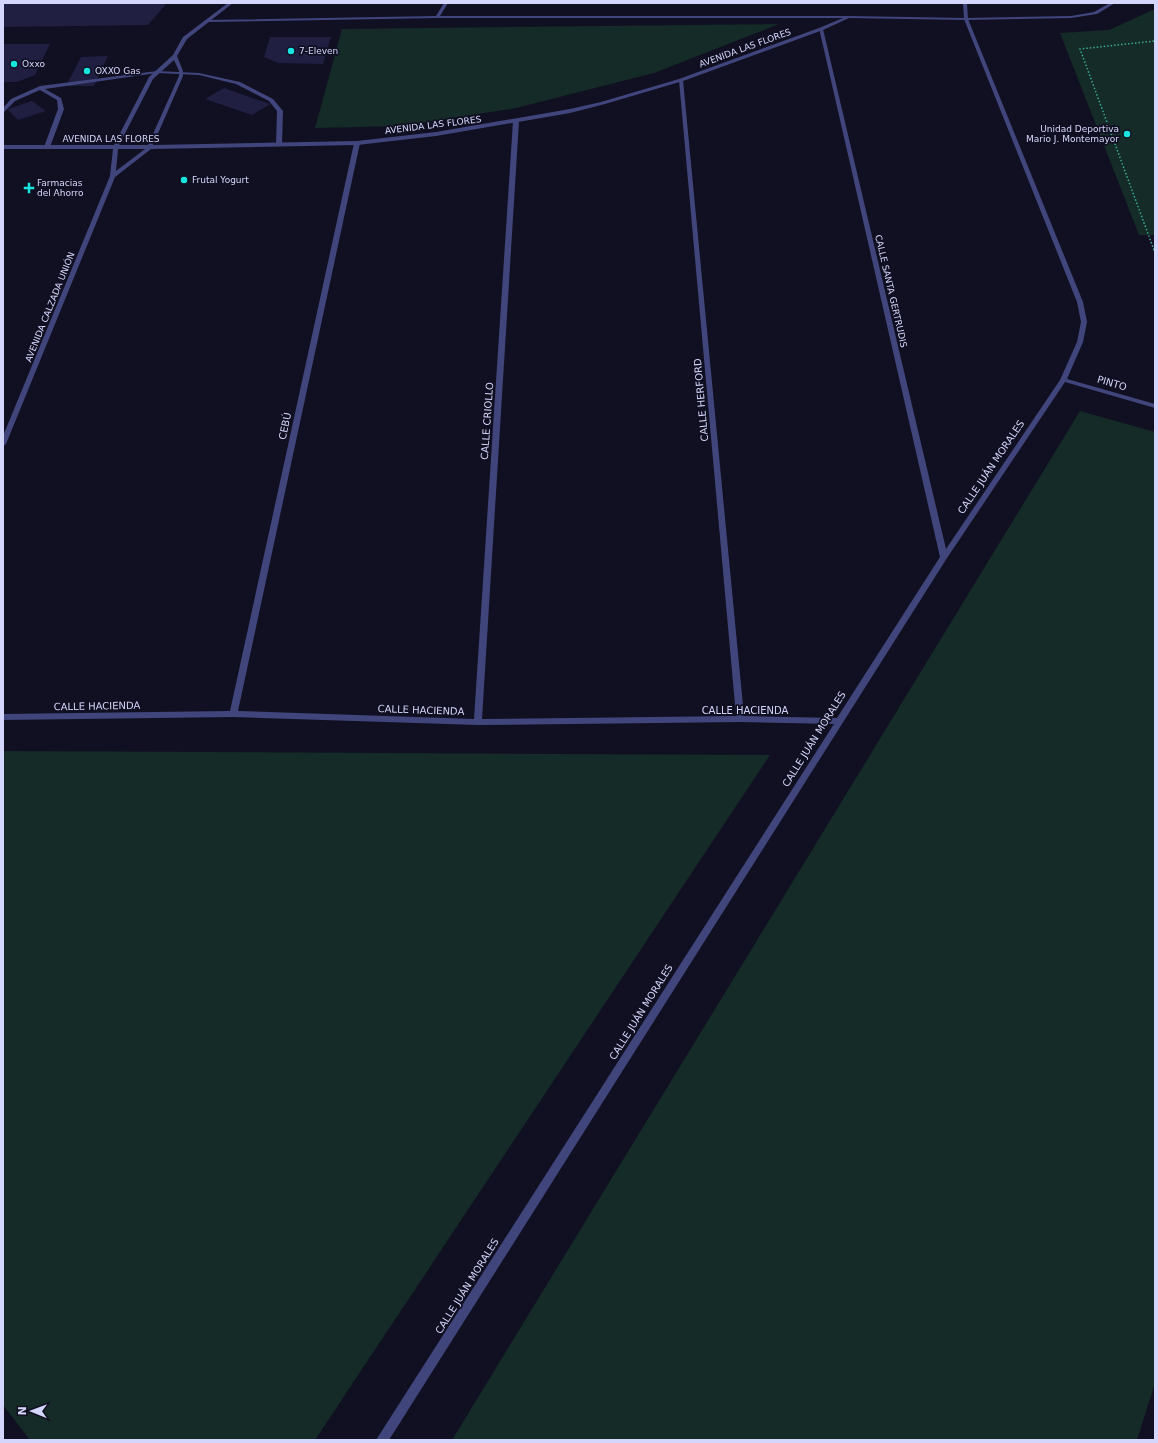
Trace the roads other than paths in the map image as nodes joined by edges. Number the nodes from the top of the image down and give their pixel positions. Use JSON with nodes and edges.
{"nodes":[{"id":1,"x":231,"y":3,"type":"edge"},
{"id":2,"x":446,"y":3,"type":"edge"},
{"id":3,"x":965,"y":3,"type":"edge"},
{"id":4,"x":1113,"y":3,"type":"edge"},
{"id":5,"x":437,"y":17,"type":"junction"},
{"id":6,"x":848,"y":17,"type":"junction"},
{"id":7,"x":966,"y":19,"type":"junction"},
{"id":8,"x":206,"y":21,"type":"junction"},
{"id":9,"x":821,"y":29,"type":"junction"},
{"id":10,"x":175,"y":56,"type":"junction"},
{"id":11,"x":157,"y":72,"type":"junction"},
{"id":12,"x":181,"y":72,"type":"junction"},
{"id":13,"x":681,"y":80,"type":"junction"},
{"id":14,"x":40,"y":88,"type":"junction"},
{"id":15,"x":3,"y":111,"type":"edge"},
{"id":16,"x":516,"y":121,"type":"junction"},
{"id":17,"x":357,"y":143,"type":"junction"},
{"id":18,"x":279,"y":144,"type":"junction"},
{"id":19,"x":3,"y":147,"type":"edge"},
{"id":20,"x":47,"y":147,"type":"junction"},
{"id":21,"x":116,"y":147,"type":"junction"},
{"id":22,"x":150,"y":147,"type":"junction"},
{"id":23,"x":113,"y":176,"type":"junction"},
{"id":24,"x":1063,"y":380,"type":"junction"},
{"id":25,"x":1155,"y":406,"type":"edge"},
{"id":26,"x":3,"y":444,"type":"edge"},
{"id":27,"x":944,"y":557,"type":"junction"},
{"id":28,"x":232,"y":714,"type":"junction"},
{"id":29,"x":3,"y":716,"type":"edge"},
{"id":30,"x":740,"y":719,"type":"junction"},
{"id":31,"x":839,"y":721,"type":"junction"},
{"id":32,"x":478,"y":722,"type":"junction"},
{"id":33,"x":382,"y":1440,"type":"edge"}],
"edges":[{"from":1,"to":8,"type":"street","name":"AVENIDA CALZADA UNIÓN"},
{"from":2,"to":5,"type":"street"},
{"from":3,"to":7,"type":"street","name":"CALLE JUÁN MORALES"},
{"from":4,"to":7,"type":"street"},
{"from":5,"to":6,"type":"street"},
{"from":5,"to":8,"type":"street"},
{"from":6,"to":7,"type":"street"},
{"from":6,"to":9,"type":"street","name":"AVENIDA LAS FLORES"},
{"from":7,"to":24,"type":"street","name":"CALLE JUÁN MORALES"},
{"from":8,"to":10,"type":"street","name":"AVENIDA CALZADA UNIÓN"},
{"from":9,"to":13,"type":"street","name":"AVENIDA LAS FLORES"},
{"from":9,"to":27,"type":"street","name":"CALLE SANTA GERTRUDIS"},
{"from":10,"to":11,"type":"street","name":"AVENIDA CALZADA UNIÓN"},
{"from":10,"to":12,"type":"street"},
{"from":11,"to":12,"type":"street"},
{"from":11,"to":14,"type":"street"},
{"from":11,"to":21,"type":"street","name":"AVENIDA CALZADA UNIÓN"},
{"from":12,"to":18,"type":"street"},
{"from":12,"to":22,"type":"street","name":"AVENIDA CALZADA UNIÓN"},
{"from":13,"to":16,"type":"street","name":"AVENIDA LAS FLORES"},
{"from":13,"to":30,"type":"street","name":"CALLE HERFORD"},
{"from":14,"to":15,"type":"street"},
{"from":14,"to":20,"type":"street"},
{"from":16,"to":17,"type":"street","name":"AVENIDA LAS FLORES"},
{"from":16,"to":32,"type":"street","name":"CALLE CRIOLLO"},
{"from":17,"to":18,"type":"street","name":"AVENIDA LAS FLORES"},
{"from":17,"to":28,"type":"street","name":"CEBÚ"},
{"from":18,"to":22,"type":"street","name":"AVENIDA LAS FLORES"},
{"from":19,"to":20,"type":"street","name":"AVENIDA LAS FLORES"},
{"from":20,"to":21,"type":"street","name":"AVENIDA LAS FLORES"},
{"from":21,"to":22,"type":"street","name":"AVENIDA LAS FLORES"},
{"from":21,"to":23,"type":"street","name":"AVENIDA CALZADA UNIÓN"},
{"from":22,"to":23,"type":"street","name":"AVENIDA CALZADA UNIÓN"},
{"from":23,"to":26,"type":"street","name":"AVENIDA CALZADA UNIÓN"},
{"from":24,"to":25,"type":"street","name":"PINTO"},
{"from":24,"to":27,"type":"street","name":"CALLE JUÁN MORALES"},
{"from":27,"to":31,"type":"street","name":"CALLE JUÁN MORALES"},
{"from":28,"to":29,"type":"street","name":"CALLE HACIENDA"},
{"from":28,"to":32,"type":"street","name":"CALLE HACIENDA"},
{"from":30,"to":31,"type":"street","name":"CALLE HACIENDA"},
{"from":30,"to":32,"type":"street","name":"CALLE HACIENDA"},
{"from":31,"to":33,"type":"street","name":"CALLE JUÁN MORALES"}]}
